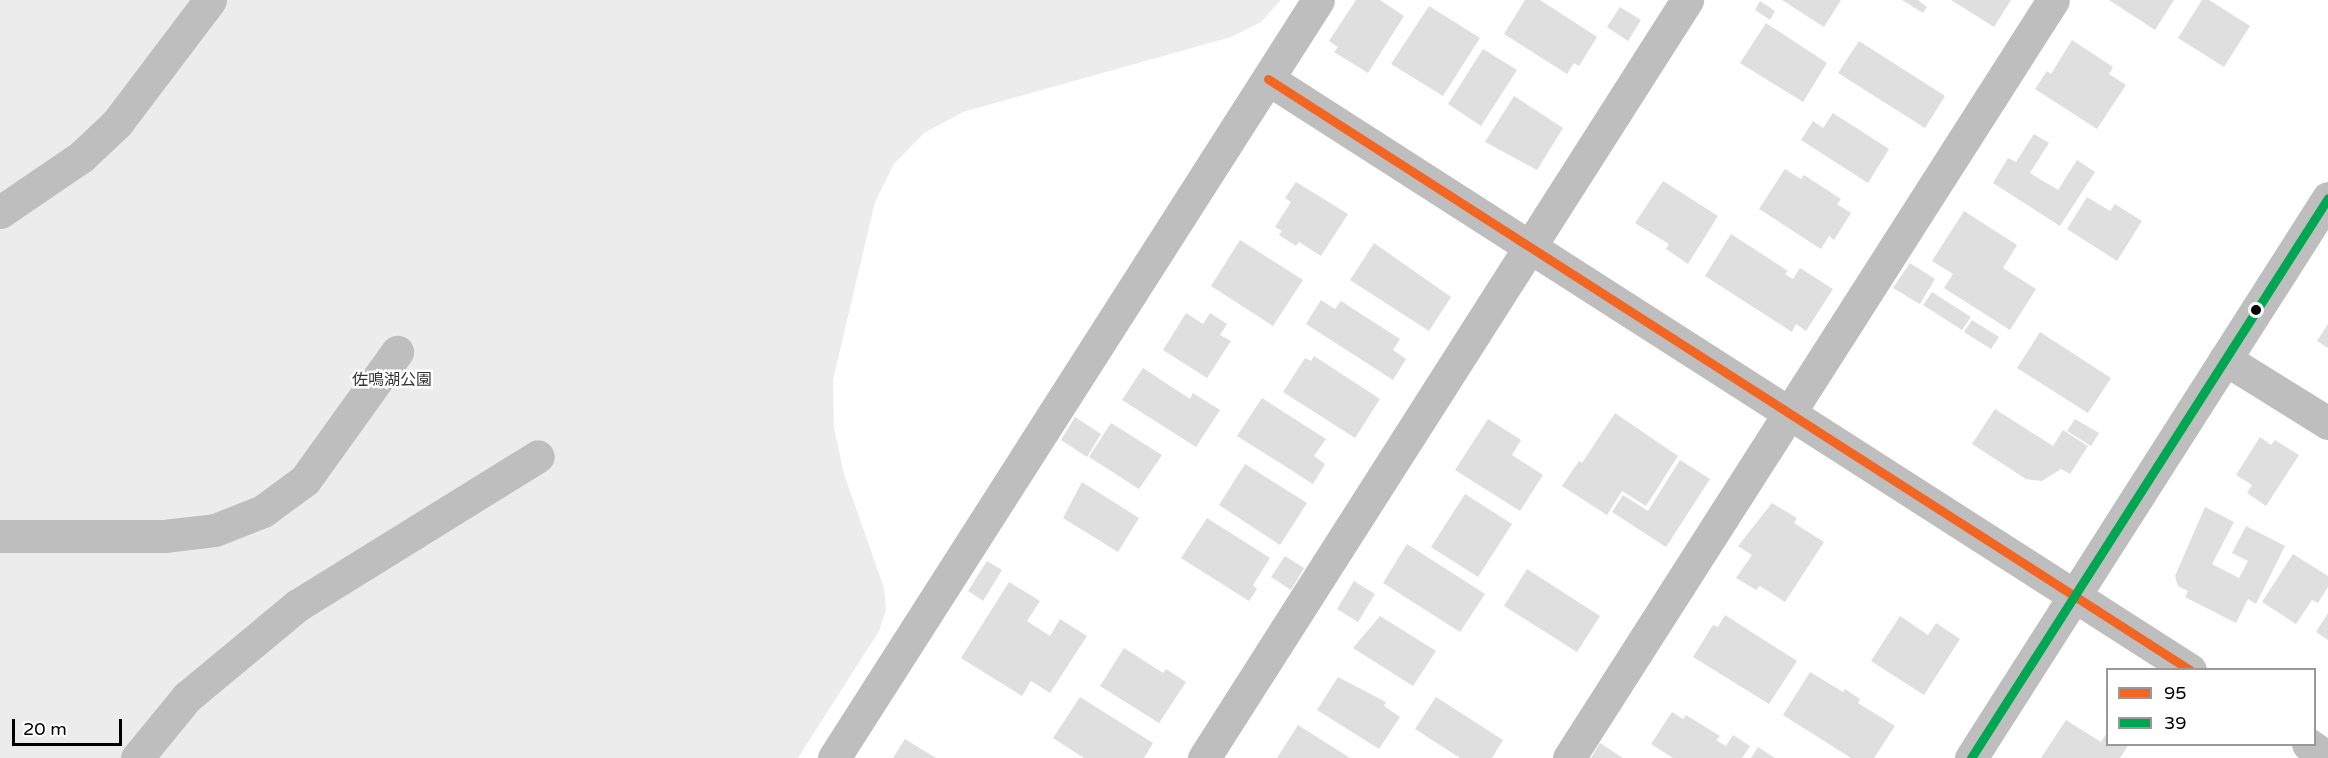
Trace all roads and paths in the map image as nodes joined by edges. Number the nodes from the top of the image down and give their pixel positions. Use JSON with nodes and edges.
{"nodes":[{"id":1,"x":210,"y":0,"type":"edge"},
{"id":2,"x":1318,"y":0,"type":"edge"},
{"id":3,"x":1687,"y":0,"type":"edge"},
{"id":4,"x":2053,"y":0,"type":"edge"},
{"id":5,"x":1268,"y":79,"type":"junction"},
{"id":6,"x":2328,"y":198,"type":"edge"},
{"id":7,"x":0,"y":212,"type":"edge"},
{"id":8,"x":1530,"y":247,"type":"junction"},
{"id":9,"x":397,"y":352,"type":"dead end"},
{"id":10,"x":2226,"y":359,"type":"junction"},
{"id":11,"x":1789,"y":413,"type":"junction"},
{"id":12,"x":2328,"y":423,"type":"edge"},
{"id":13,"x":538,"y":456,"type":"dead end"},
{"id":14,"x":0,"y":536,"type":"edge"},
{"id":15,"x":2074,"y":596,"type":"junction"},
{"id":16,"x":2188,"y":668,"type":"edge"},
{"id":17,"x":2311,"y":746,"type":"edge"},
{"id":18,"x":137,"y":758,"type":"edge"},
{"id":19,"x":834,"y":758,"type":"edge"},
{"id":20,"x":1204,"y":758,"type":"edge"},
{"id":21,"x":1569,"y":758,"type":"edge"},
{"id":22,"x":1971,"y":758,"type":"edge"},
{"id":23,"x":2328,"y":758,"type":"edge"}],
"edges":[{"from":1,"to":7,"type":"street"},
{"from":2,"to":5,"type":"street"},
{"from":3,"to":8,"type":"street"},
{"from":4,"to":11,"type":"street"},
{"from":5,"to":8,"type":"street"},
{"from":5,"to":19,"type":"street"},
{"from":6,"to":10,"type":"street"},
{"from":8,"to":11,"type":"street"},
{"from":8,"to":20,"type":"street"},
{"from":9,"to":14,"type":"street"},
{"from":10,"to":12,"type":"street"},
{"from":10,"to":15,"type":"street"},
{"from":11,"to":15,"type":"street"},
{"from":11,"to":21,"type":"street"},
{"from":13,"to":18,"type":"street"},
{"from":15,"to":16,"type":"street"},
{"from":15,"to":22,"type":"street"},
{"from":17,"to":23,"type":"street"}]}
